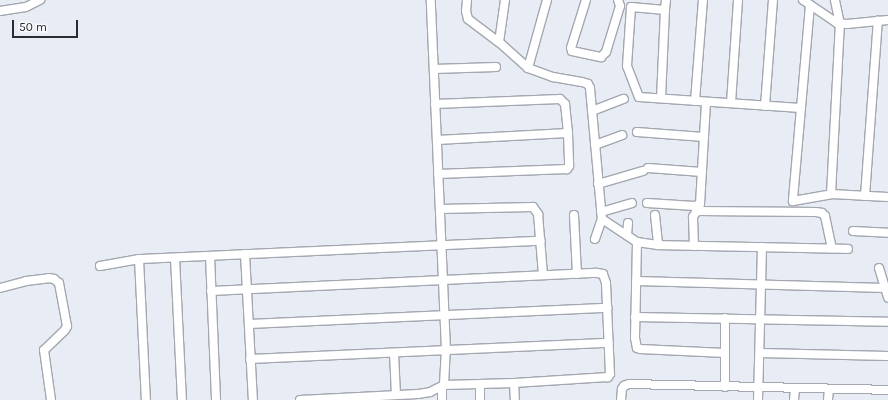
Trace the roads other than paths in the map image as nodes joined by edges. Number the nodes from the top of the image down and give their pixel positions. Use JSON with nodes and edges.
{"nodes":[{"id":1,"x":40,"y":0,"type":"edge"},
{"id":2,"x":430,"y":0,"type":"edge"},
{"id":3,"x":467,"y":0,"type":"edge"},
{"id":4,"x":505,"y":0,"type":"edge"},
{"id":5,"x":547,"y":0,"type":"edge"},
{"id":6,"x":586,"y":0,"type":"edge"},
{"id":7,"x":618,"y":0,"type":"edge"},
{"id":8,"x":666,"y":0,"type":"edge"},
{"id":9,"x":703,"y":0,"type":"edge"},
{"id":10,"x":738,"y":0,"type":"edge"},
{"id":11,"x":774,"y":0,"type":"edge"},
{"id":12,"x":803,"y":0,"type":"edge"},
{"id":13,"x":835,"y":0,"type":"edge"},
{"id":14,"x":810,"y":5,"type":"junction"},
{"id":15,"x":665,"y":10,"type":"junction"},
{"id":16,"x":0,"y":11,"type":"edge"},
{"id":17,"x":878,"y":20,"type":"junction"},
{"id":18,"x":888,"y":20,"type":"edge"},
{"id":19,"x":840,"y":24,"type":"junction"},
{"id":20,"x":499,"y":42,"type":"junction"},
{"id":21,"x":496,"y":67,"type":"dead end"},
{"id":22,"x":528,"y":68,"type":"junction"},
{"id":23,"x":434,"y":69,"type":"junction"},
{"id":24,"x":661,"y":98,"type":"junction"},
{"id":25,"x":624,"y":99,"type":"dead end"},
{"id":26,"x":695,"y":101,"type":"junction"},
{"id":27,"x":706,"y":102,"type":"junction"},
{"id":28,"x":731,"y":103,"type":"junction"},
{"id":29,"x":435,"y":104,"type":"junction"},
{"id":30,"x":764,"y":106,"type":"junction"},
{"id":31,"x":801,"y":108,"type":"junction"},
{"id":32,"x":592,"y":111,"type":"junction"},
{"id":33,"x":637,"y":132,"type":"dead end"},
{"id":34,"x":568,"y":133,"type":"junction"},
{"id":35,"x":622,"y":135,"type":"dead end"},
{"id":36,"x":704,"y":137,"type":"junction"},
{"id":37,"x":437,"y":140,"type":"junction"},
{"id":38,"x":595,"y":144,"type":"junction"},
{"id":39,"x":702,"y":172,"type":"junction"},
{"id":40,"x":438,"y":174,"type":"junction"},
{"id":41,"x":598,"y":184,"type":"junction"},
{"id":42,"x":830,"y":194,"type":"junction"},
{"id":43,"x":865,"y":196,"type":"junction"},
{"id":44,"x":888,"y":197,"type":"edge"},
{"id":45,"x":632,"y":203,"type":"dead end"},
{"id":46,"x":647,"y":203,"type":"dead end"},
{"id":47,"x":440,"y":209,"type":"junction"},
{"id":48,"x":655,"y":214,"type":"dead end"},
{"id":49,"x":574,"y":215,"type":"dead end"},
{"id":50,"x":601,"y":216,"type":"junction"},
{"id":51,"x":628,"y":223,"type":"dead end"},
{"id":52,"x":853,"y":231,"type":"dead end"},
{"id":53,"x":888,"y":233,"type":"edge"},
{"id":54,"x":626,"y":236,"type":"junction"},
{"id":55,"x":594,"y":239,"type":"dead end"},
{"id":56,"x":541,"y":241,"type":"junction"},
{"id":57,"x":637,"y":242,"type":"junction"},
{"id":58,"x":441,"y":245,"type":"junction"},
{"id":59,"x":658,"y":245,"type":"junction"},
{"id":60,"x":694,"y":246,"type":"junction"},
{"id":61,"x":762,"y":247,"type":"junction"},
{"id":62,"x":832,"y":248,"type":"junction"},
{"id":63,"x":848,"y":249,"type":"dead end"},
{"id":64,"x":245,"y":254,"type":"junction"},
{"id":65,"x":210,"y":256,"type":"junction"},
{"id":66,"x":175,"y":258,"type":"junction"},
{"id":67,"x":140,"y":259,"type":"junction"},
{"id":68,"x":100,"y":266,"type":"dead end"},
{"id":69,"x":879,"y":268,"type":"dead end"},
{"id":70,"x":577,"y":274,"type":"junction"},
{"id":71,"x":543,"y":275,"type":"junction"},
{"id":72,"x":443,"y":280,"type":"junction"},
{"id":73,"x":636,"y":281,"type":"junction"},
{"id":74,"x":761,"y":285,"type":"junction"},
{"id":75,"x":0,"y":288,"type":"edge"},
{"id":76,"x":885,"y":288,"type":"junction"},
{"id":77,"x":247,"y":290,"type":"junction"},
{"id":78,"x":212,"y":291,"type":"junction"},
{"id":79,"x":888,"y":298,"type":"edge"},
{"id":80,"x":608,"y":308,"type":"junction"},
{"id":81,"x":444,"y":316,"type":"junction"},
{"id":82,"x":635,"y":317,"type":"junction"},
{"id":83,"x":725,"y":318,"type":"junction"},
{"id":84,"x":760,"y":319,"type":"junction"},
{"id":85,"x":888,"y":322,"type":"edge"},
{"id":86,"x":249,"y":324,"type":"junction"},
{"id":87,"x":609,"y":343,"type":"junction"},
{"id":88,"x":446,"y":350,"type":"junction"},
{"id":89,"x":394,"y":353,"type":"junction"},
{"id":90,"x":725,"y":353,"type":"junction"},
{"id":91,"x":760,"y":353,"type":"junction"},
{"id":92,"x":888,"y":356,"type":"edge"},
{"id":93,"x":250,"y":359,"type":"junction"},
{"id":94,"x":514,"y":383,"type":"junction"},
{"id":95,"x":480,"y":385,"type":"junction"},
{"id":96,"x":443,"y":386,"type":"junction"},
{"id":97,"x":725,"y":386,"type":"junction"},
{"id":98,"x":759,"y":387,"type":"junction"},
{"id":99,"x":794,"y":388,"type":"junction"},
{"id":100,"x":829,"y":389,"type":"junction"},
{"id":101,"x":888,"y":390,"type":"edge"},
{"id":102,"x":396,"y":395,"type":"junction"},
{"id":103,"x":409,"y":397,"type":"edge"},
{"id":104,"x":51,"y":400,"type":"edge"},
{"id":105,"x":146,"y":400,"type":"edge"},
{"id":106,"x":182,"y":400,"type":"edge"},
{"id":107,"x":216,"y":400,"type":"edge"},
{"id":108,"x":252,"y":400,"type":"edge"},
{"id":109,"x":300,"y":400,"type":"edge"},
{"id":110,"x":442,"y":400,"type":"edge"},
{"id":111,"x":480,"y":400,"type":"edge"},
{"id":112,"x":515,"y":400,"type":"edge"},
{"id":113,"x":622,"y":400,"type":"edge"},
{"id":114,"x":758,"y":400,"type":"edge"},
{"id":115,"x":794,"y":400,"type":"edge"},
{"id":116,"x":828,"y":400,"type":"edge"}],
"edges":[{"from":1,"to":16,"type":"street"},
{"from":2,"to":23,"type":"street"},
{"from":3,"to":20,"type":"street"},
{"from":4,"to":20,"type":"street"},
{"from":5,"to":22,"type":"street"},
{"from":6,"to":7,"type":"street"},
{"from":8,"to":15,"type":"street"},
{"from":9,"to":26,"type":"street"},
{"from":10,"to":28,"type":"street"},
{"from":11,"to":30,"type":"street"},
{"from":12,"to":14,"type":"street"},
{"from":13,"to":19,"type":"street"},
{"from":14,"to":19,"type":"street"},
{"from":14,"to":31,"type":"street"},
{"from":15,"to":24,"type":"street"},
{"from":15,"to":24,"type":"street"},
{"from":17,"to":18,"type":"street"},
{"from":17,"to":19,"type":"street"},
{"from":17,"to":43,"type":"street"},
{"from":19,"to":42,"type":"street"},
{"from":20,"to":22,"type":"street"},
{"from":21,"to":23,"type":"street"},
{"from":22,"to":32,"type":"street"},
{"from":23,"to":29,"type":"street"},
{"from":24,"to":26,"type":"street"},
{"from":25,"to":32,"type":"street"},
{"from":26,"to":27,"type":"street"},
{"from":27,"to":28,"type":"street"},
{"from":27,"to":36,"type":"street"},
{"from":28,"to":30,"type":"street"},
{"from":29,"to":34,"type":"street"},
{"from":29,"to":37,"type":"street"},
{"from":30,"to":31,"type":"street"},
{"from":31,"to":42,"type":"street"},
{"from":32,"to":38,"type":"street"},
{"from":33,"to":36,"type":"street"},
{"from":34,"to":37,"type":"street"},
{"from":34,"to":40,"type":"street"},
{"from":35,"to":38,"type":"street"},
{"from":36,"to":39,"type":"street"},
{"from":37,"to":40,"type":"street"},
{"from":38,"to":41,"type":"street"},
{"from":39,"to":41,"type":"street"},
{"from":39,"to":46,"type":"street"},
{"from":40,"to":47,"type":"street"},
{"from":41,"to":50,"type":"street"},
{"from":42,"to":43,"type":"street"},
{"from":43,"to":44,"type":"street"},
{"from":45,"to":50,"type":"street"},
{"from":47,"to":56,"type":"street"},
{"from":47,"to":58,"type":"street"},
{"from":48,"to":59,"type":"street"},
{"from":49,"to":70,"type":"street"},
{"from":50,"to":54,"type":"street"},
{"from":50,"to":55,"type":"street"},
{"from":51,"to":54,"type":"street"},
{"from":52,"to":53,"type":"street"},
{"from":54,"to":57,"type":"street"},
{"from":56,"to":58,"type":"street"},
{"from":56,"to":71,"type":"street"},
{"from":57,"to":59,"type":"street"},
{"from":57,"to":73,"type":"street"},
{"from":58,"to":64,"type":"street"},
{"from":58,"to":72,"type":"street"},
{"from":59,"to":60,"type":"street"},
{"from":60,"to":61,"type":"street"},
{"from":60,"to":62,"type":"street"},
{"from":61,"to":62,"type":"street"},
{"from":61,"to":74,"type":"street"},
{"from":62,"to":63,"type":"street"},
{"from":64,"to":65,"type":"street"},
{"from":64,"to":77,"type":"street"},
{"from":65,"to":66,"type":"street"},
{"from":65,"to":78,"type":"street"},
{"from":66,"to":67,"type":"street"},
{"from":66,"to":106,"type":"street"},
{"from":67,"to":68,"type":"street"},
{"from":67,"to":105,"type":"street"},
{"from":69,"to":76,"type":"street"},
{"from":70,"to":71,"type":"street"},
{"from":70,"to":80,"type":"street"},
{"from":71,"to":72,"type":"street"},
{"from":72,"to":77,"type":"street"},
{"from":72,"to":81,"type":"street"},
{"from":73,"to":74,"type":"street"},
{"from":73,"to":82,"type":"street"},
{"from":74,"to":76,"type":"street"},
{"from":74,"to":84,"type":"street"},
{"from":75,"to":104,"type":"street"},
{"from":76,"to":79,"type":"street"},
{"from":77,"to":78,"type":"street"},
{"from":77,"to":86,"type":"street"},
{"from":78,"to":107,"type":"street"},
{"from":80,"to":81,"type":"street"},
{"from":80,"to":87,"type":"street"},
{"from":81,"to":86,"type":"street"},
{"from":81,"to":88,"type":"street"},
{"from":82,"to":83,"type":"street"},
{"from":82,"to":90,"type":"street"},
{"from":83,"to":84,"type":"street"},
{"from":83,"to":90,"type":"street"},
{"from":84,"to":85,"type":"street"},
{"from":84,"to":91,"type":"street"},
{"from":86,"to":93,"type":"street"},
{"from":87,"to":88,"type":"street"},
{"from":87,"to":94,"type":"street"},
{"from":88,"to":89,"type":"street"},
{"from":88,"to":96,"type":"street"},
{"from":89,"to":93,"type":"street"},
{"from":89,"to":102,"type":"street"},
{"from":90,"to":97,"type":"street"},
{"from":91,"to":92,"type":"street"},
{"from":91,"to":98,"type":"street"},
{"from":93,"to":108,"type":"street"},
{"from":94,"to":95,"type":"street"},
{"from":94,"to":112,"type":"street"},
{"from":95,"to":96,"type":"street"},
{"from":95,"to":111,"type":"street"},
{"from":96,"to":103,"type":"street"},
{"from":96,"to":110,"type":"street"},
{"from":97,"to":98,"type":"street"},
{"from":97,"to":113,"type":"street"},
{"from":98,"to":99,"type":"street"},
{"from":98,"to":114,"type":"street"},
{"from":99,"to":100,"type":"street"},
{"from":99,"to":115,"type":"street"},
{"from":100,"to":101,"type":"street"},
{"from":100,"to":116,"type":"street"},
{"from":102,"to":103,"type":"street"},
{"from":102,"to":109,"type":"street"}]}
